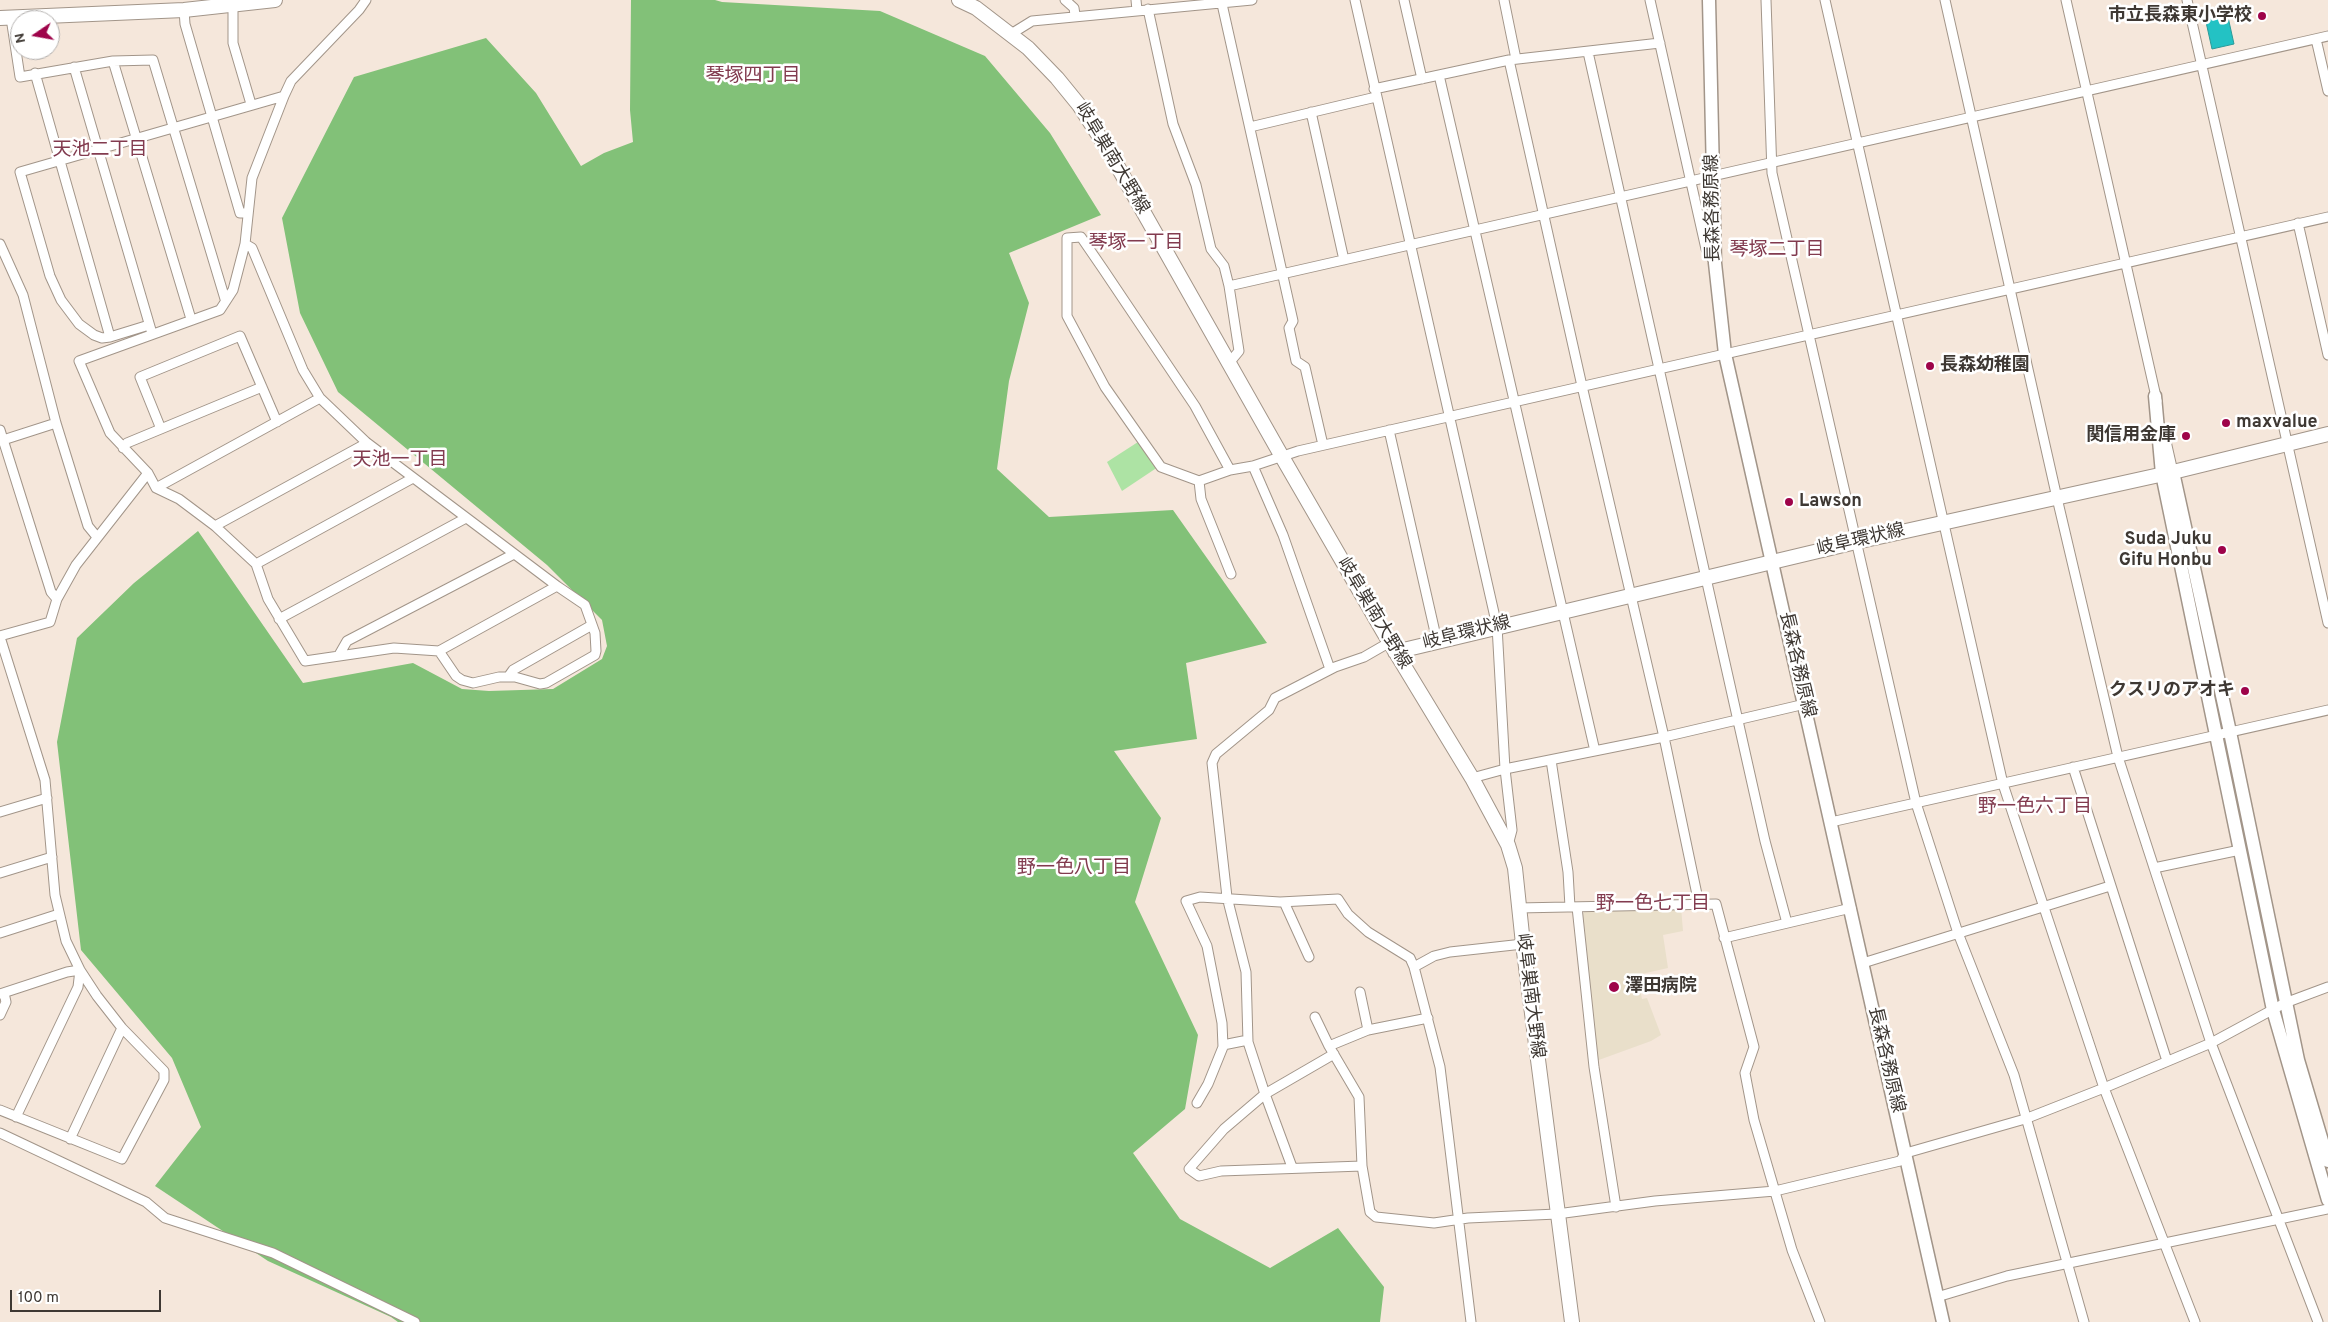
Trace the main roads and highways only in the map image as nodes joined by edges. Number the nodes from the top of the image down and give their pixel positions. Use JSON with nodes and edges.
{"nodes":[{"id":1,"x":276,"y":0,"type":"edge"},
{"id":2,"x":959,"y":0,"type":"edge"},
{"id":3,"x":5,"y":18,"type":"edge"},
{"id":4,"x":2328,"y":434,"type":"edge"},
{"id":5,"x":1392,"y":647,"type":"junction"},
{"id":6,"x":1572,"y":1322,"type":"edge"}],
"edges":[{"from":1,"to":3,"type":"main road"},
{"from":2,"to":5,"type":"main road","name":"岐阜巣南大野線"},
{"from":4,"to":5,"type":"main road","name":"岐阜環状線"},
{"from":5,"to":6,"type":"main road","name":"岐阜巣南大野線"}]}
